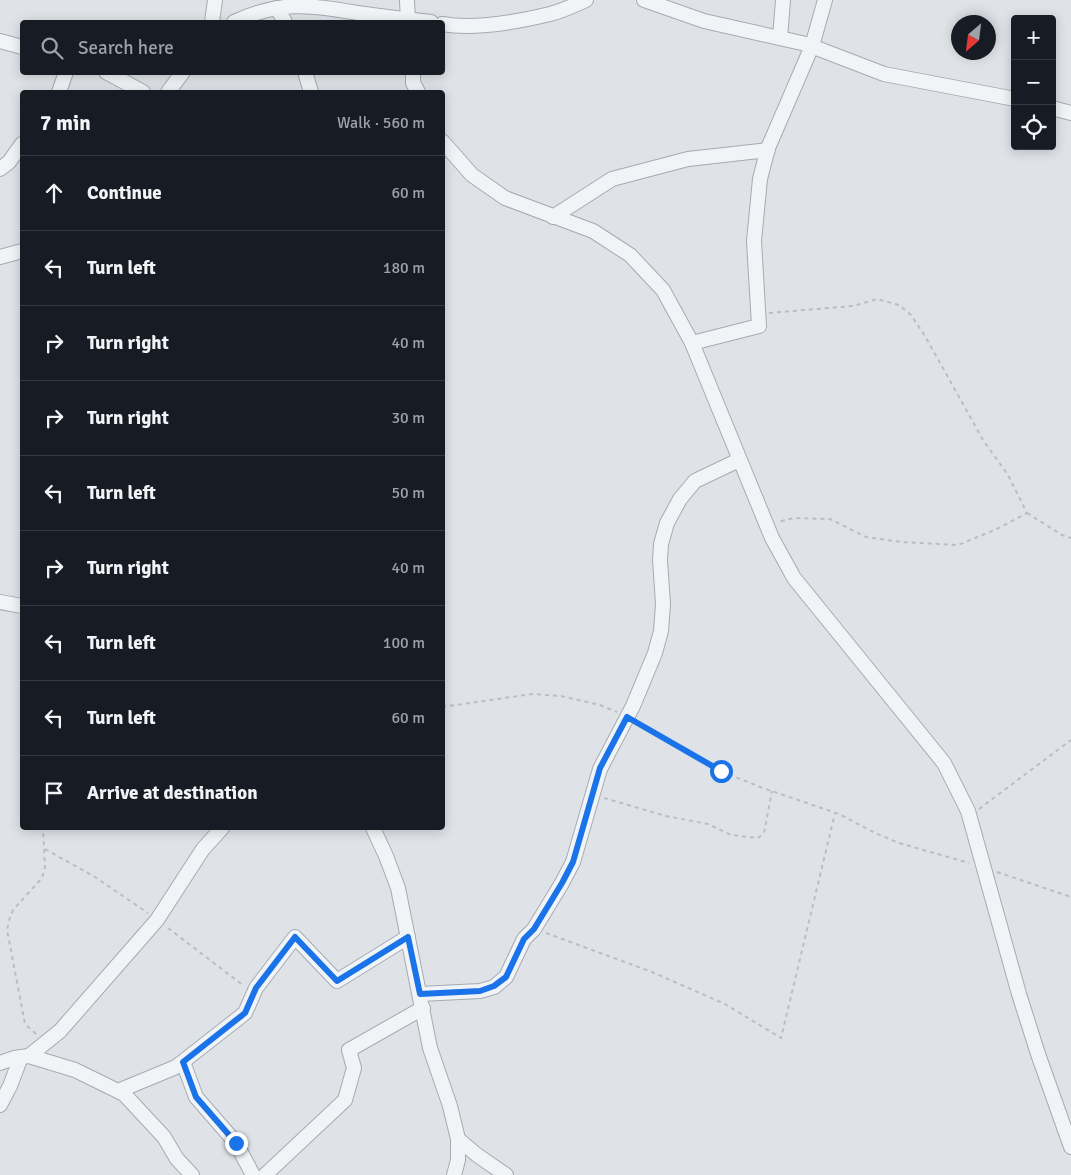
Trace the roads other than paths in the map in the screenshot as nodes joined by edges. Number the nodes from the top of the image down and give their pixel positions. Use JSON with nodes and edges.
{"nodes":[{"id":1,"x":215,"y":0,"type":"edge"},
{"id":2,"x":407,"y":0,"type":"edge"},
{"id":3,"x":586,"y":0,"type":"edge"},
{"id":4,"x":644,"y":0,"type":"edge"},
{"id":5,"x":783,"y":0,"type":"edge"},
{"id":6,"x":825,"y":0,"type":"edge"},
{"id":7,"x":327,"y":4,"type":"edge"},
{"id":8,"x":277,"y":8,"type":"junction"},
{"id":9,"x":212,"y":20,"type":"edge"},
{"id":10,"x":238,"y":20,"type":"edge"},
{"id":11,"x":284,"y":20,"type":"edge"},
{"id":12,"x":403,"y":20,"type":"edge"},
{"id":13,"x":408,"y":20,"type":"edge"},
{"id":14,"x":445,"y":24,"type":"edge"},
{"id":15,"x":780,"y":38,"type":"junction"},
{"id":16,"x":0,"y":41,"type":"edge"},
{"id":17,"x":20,"y":46,"type":"edge"},
{"id":18,"x":812,"y":46,"type":"junction"},
{"id":19,"x":65,"y":75,"type":"edge"},
{"id":20,"x":112,"y":75,"type":"edge"},
{"id":21,"x":306,"y":75,"type":"edge"},
{"id":22,"x":413,"y":75,"type":"edge"},
{"id":23,"x":60,"y":90,"type":"edge"},
{"id":24,"x":139,"y":90,"type":"edge"},
{"id":25,"x":310,"y":90,"type":"edge"},
{"id":26,"x":417,"y":90,"type":"edge"},
{"id":27,"x":1011,"y":98,"type":"edge"},
{"id":28,"x":1056,"y":109,"type":"edge"},
{"id":29,"x":1071,"y":112,"type":"edge"},
{"id":30,"x":445,"y":144,"type":"edge"},
{"id":31,"x":20,"y":147,"type":"edge"},
{"id":32,"x":768,"y":150,"type":"junction"},
{"id":33,"x":0,"y":168,"type":"edge"},
{"id":34,"x":553,"y":216,"type":"junction"},
{"id":35,"x":20,"y":251,"type":"edge"},
{"id":36,"x":0,"y":257,"type":"edge"},
{"id":37,"x":692,"y":343,"type":"junction"},
{"id":38,"x":739,"y":460,"type":"junction"},
{"id":39,"x":0,"y":602,"type":"edge"},
{"id":40,"x":20,"y":606,"type":"edge"},
{"id":41,"x":220,"y":830,"type":"edge"},
{"id":42,"x":374,"y":830,"type":"edge"},
{"id":43,"x":408,"y":937,"type":"junction"},
{"id":44,"x":421,"y":1001,"type":"junction"},
{"id":45,"x":25,"y":1057,"type":"junction"},
{"id":46,"x":183,"y":1062,"type":"junction"},
{"id":47,"x":0,"y":1063,"type":"edge"},
{"id":48,"x":118,"y":1091,"type":"junction"},
{"id":49,"x":0,"y":1105,"type":"edge"},
{"id":50,"x":458,"y":1139,"type":"junction"},
{"id":51,"x":1071,"y":1147,"type":"edge"},
{"id":52,"x":192,"y":1175,"type":"edge"},
{"id":53,"x":253,"y":1175,"type":"edge"},
{"id":54,"x":265,"y":1175,"type":"edge"},
{"id":55,"x":454,"y":1175,"type":"edge"},
{"id":56,"x":506,"y":1175,"type":"edge"}],
"edges":[{"from":1,"to":9,"type":"street"},
{"from":2,"to":13,"type":"street"},
{"from":3,"to":14,"type":"street"},
{"from":4,"to":15,"type":"street"},
{"from":5,"to":15,"type":"street"},
{"from":6,"to":18,"type":"street"},
{"from":7,"to":8,"type":"street"},
{"from":7,"to":12,"type":"street"},
{"from":8,"to":10,"type":"street"},
{"from":8,"to":11,"type":"street"},
{"from":15,"to":18,"type":"street"},
{"from":16,"to":17,"type":"street"},
{"from":18,"to":27,"type":"street"},
{"from":18,"to":32,"type":"street"},
{"from":19,"to":23,"type":"street"},
{"from":20,"to":24,"type":"street"},
{"from":21,"to":25,"type":"street"},
{"from":22,"to":26,"type":"street"},
{"from":28,"to":29,"type":"street"},
{"from":30,"to":34,"type":"street"},
{"from":31,"to":33,"type":"street"},
{"from":32,"to":34,"type":"street"},
{"from":32,"to":37,"type":"street"},
{"from":34,"to":37,"type":"street"},
{"from":35,"to":36,"type":"street"},
{"from":37,"to":38,"type":"street"},
{"from":38,"to":44,"type":"street"},
{"from":38,"to":51,"type":"street"},
{"from":39,"to":40,"type":"street"},
{"from":41,"to":45,"type":"street"},
{"from":42,"to":43,"type":"street"},
{"from":43,"to":44,"type":"street"},
{"from":43,"to":46,"type":"street"},
{"from":44,"to":50,"type":"street"},
{"from":44,"to":54,"type":"street"},
{"from":45,"to":47,"type":"street"},
{"from":45,"to":48,"type":"street"},
{"from":45,"to":49,"type":"street"},
{"from":46,"to":48,"type":"street"},
{"from":46,"to":53,"type":"street"},
{"from":48,"to":52,"type":"street"},
{"from":50,"to":55,"type":"street"},
{"from":50,"to":56,"type":"street"}]}
